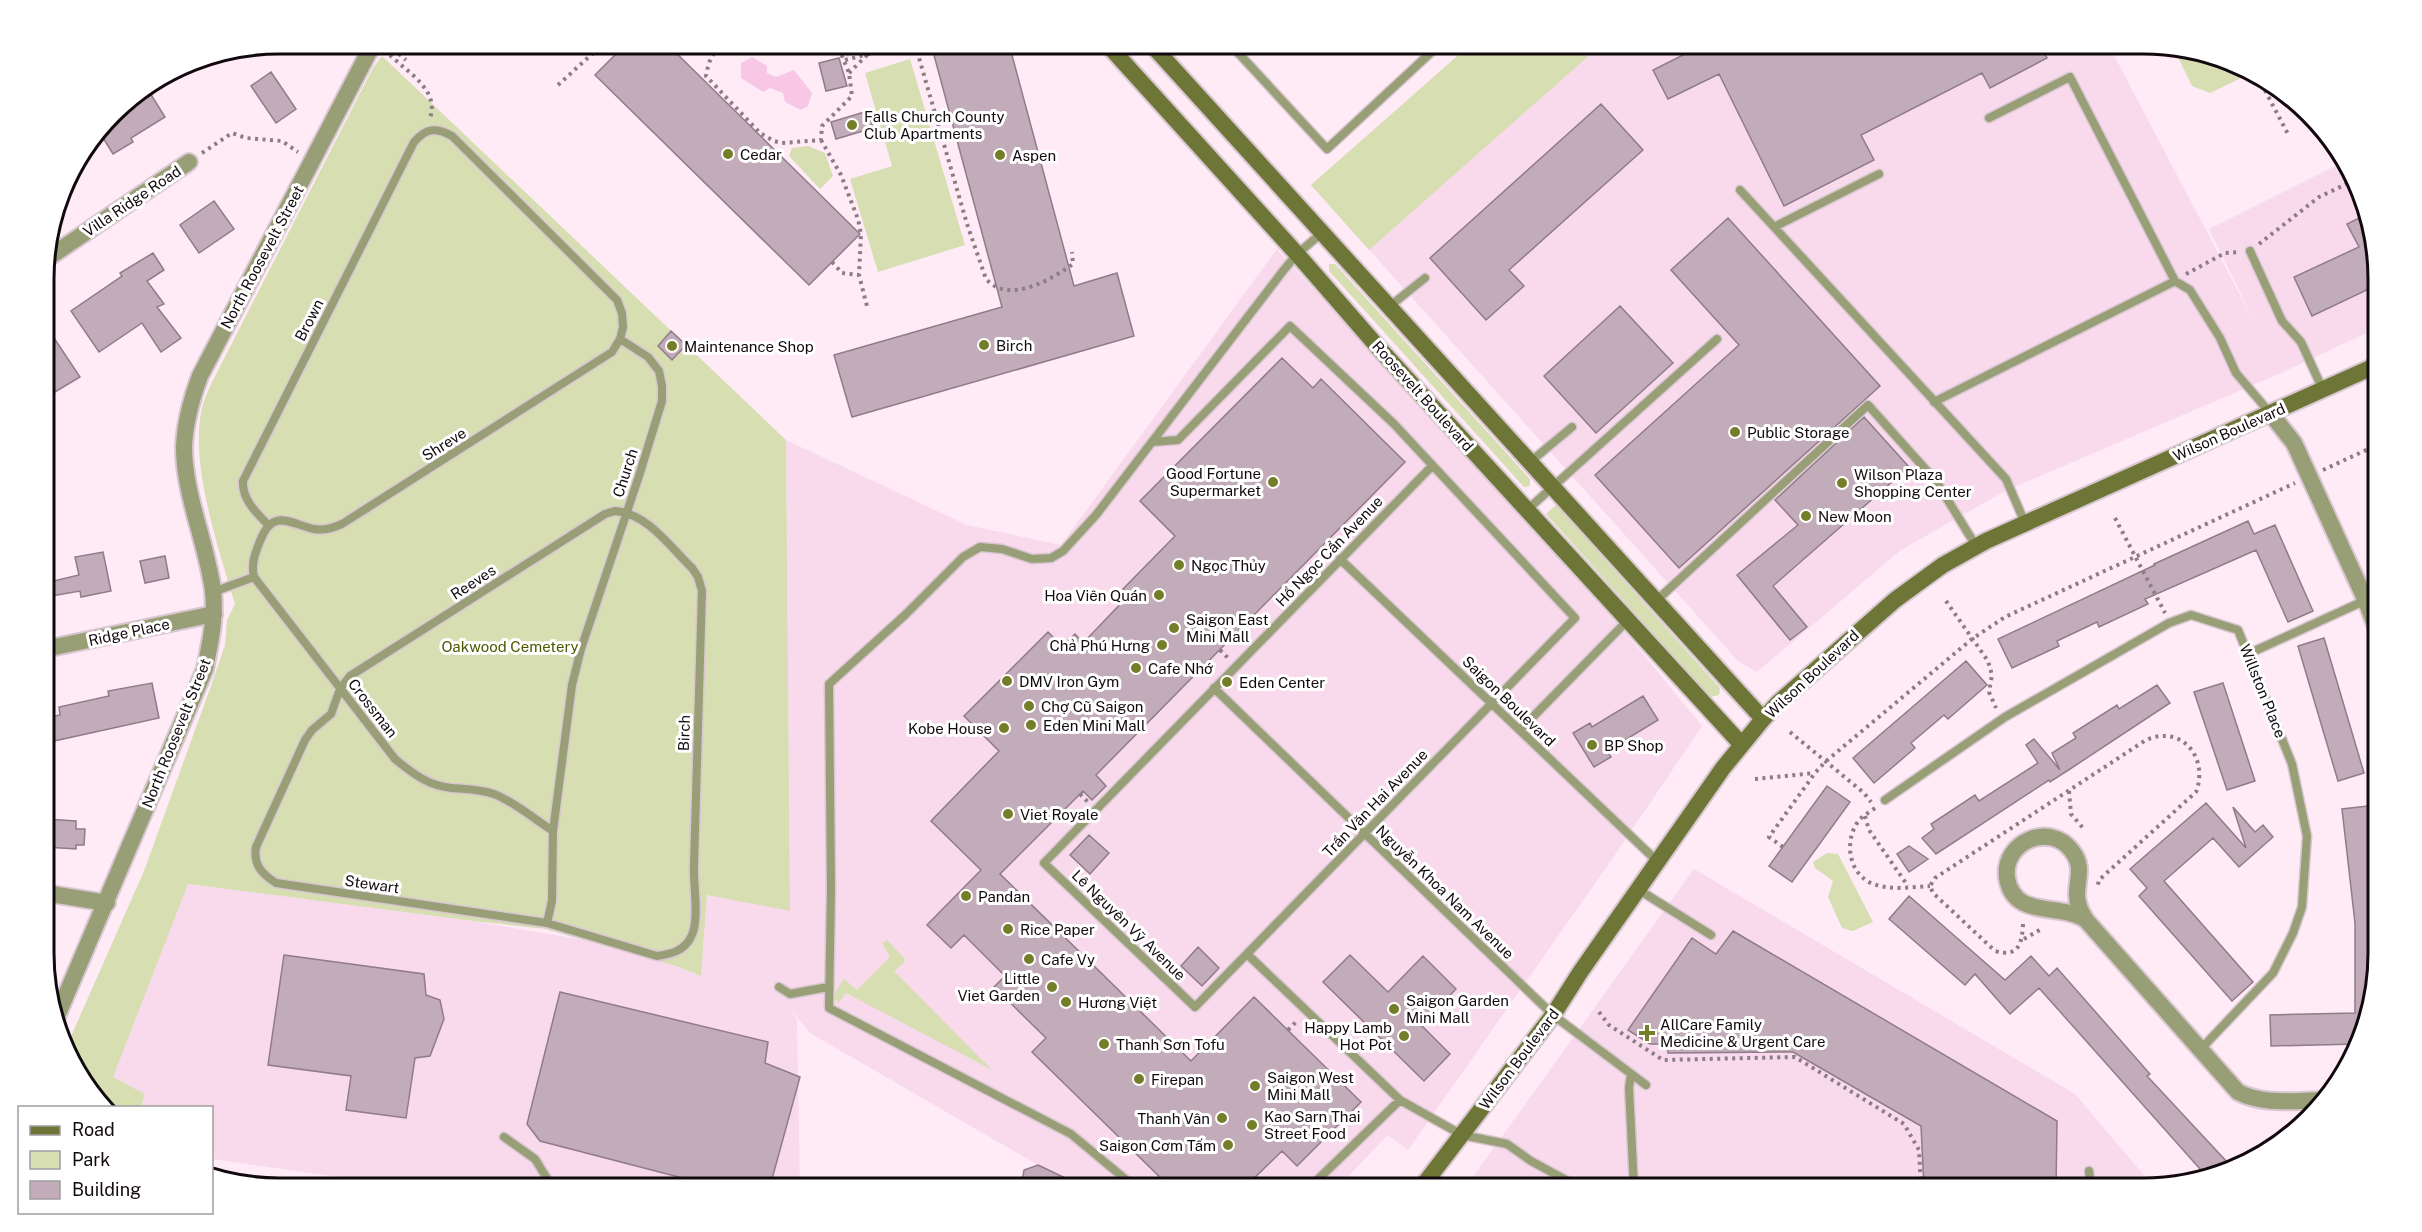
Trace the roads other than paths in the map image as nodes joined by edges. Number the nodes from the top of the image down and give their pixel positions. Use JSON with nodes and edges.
{"nodes":[{"id":1,"x":368,"y":54,"type":"edge"},
{"id":2,"x":1116,"y":54,"type":"edge"},
{"id":3,"x":1161,"y":54,"type":"edge"},
{"id":4,"x":1239,"y":54,"type":"edge"},
{"id":5,"x":1429,"y":54,"type":"edge"},
{"id":6,"x":1989,"y":118,"type":"dead end"},
{"id":7,"x":189,"y":162,"type":"road end"},
{"id":8,"x":1880,"y":174,"type":"dead end"},
{"id":9,"x":1740,"y":190,"type":"dead end"},
{"id":10,"x":1774,"y":227,"type":"junction"},
{"id":11,"x":1323,"y":232,"type":"junction"},
{"id":12,"x":2250,"y":251,"type":"road end"},
{"id":13,"x":55,"y":254,"type":"edge"},
{"id":14,"x":1297,"y":254,"type":"junction"},
{"id":15,"x":1425,"y":278,"type":"dead end"},
{"id":16,"x":2175,"y":281,"type":"junction"},
{"id":17,"x":1390,"y":306,"type":"junction"},
{"id":18,"x":620,"y":339,"type":"junction"},
{"id":19,"x":1717,"y":339,"type":"dead end"},
{"id":20,"x":2368,"y":369,"type":"edge"},
{"id":21,"x":2323,"y":390,"type":"junction"},
{"id":22,"x":1934,"y":402,"type":"junction"},
{"id":23,"x":2271,"y":414,"type":"junction"},
{"id":24,"x":1572,"y":428,"type":"dead end"},
{"id":25,"x":1152,"y":442,"type":"junction"},
{"id":26,"x":1530,"y":462,"type":"junction"},
{"id":27,"x":1432,"y":465,"type":"junction"},
{"id":28,"x":1553,"y":486,"type":"junction"},
{"id":29,"x":1527,"y":510,"type":"junction"},
{"id":30,"x":627,"y":512,"type":"junction"},
{"id":31,"x":2025,"y":523,"type":"junction"},
{"id":32,"x":268,"y":525,"type":"junction"},
{"id":33,"x":1977,"y":546,"type":"junction"},
{"id":34,"x":1341,"y":559,"type":"junction"},
{"id":35,"x":254,"y":577,"type":"junction"},
{"id":36,"x":2368,"y":590,"type":"edge"},
{"id":37,"x":213,"y":592,"type":"junction"},
{"id":38,"x":2368,"y":600,"type":"edge"},
{"id":39,"x":1656,"y":601,"type":"junction"},
{"id":40,"x":214,"y":614,"type":"junction"},
{"id":41,"x":1628,"y":620,"type":"junction"},
{"id":42,"x":54,"y":647,"type":"edge"},
{"id":43,"x":2248,"y":654,"type":"junction"},
{"id":44,"x":1214,"y":688,"type":"junction"},
{"id":45,"x":340,"y":689,"type":"junction"},
{"id":46,"x":1491,"y":703,"type":"junction"},
{"id":47,"x":1763,"y":719,"type":"junction"},
{"id":48,"x":1520,"y":730,"type":"junction"},
{"id":49,"x":1742,"y":745,"type":"junction"},
{"id":50,"x":1885,"y":801,"type":"dead end"},
{"id":51,"x":553,"y":831,"type":"junction"},
{"id":52,"x":1365,"y":833,"type":"junction"},
{"id":53,"x":1659,"y":862,"type":"junction"},
{"id":54,"x":1044,"y":863,"type":"joint"},
{"id":55,"x":1639,"y":890,"type":"junction"},
{"id":56,"x":54,"y":894,"type":"edge"},
{"id":57,"x":107,"y":903,"type":"junction"},
{"id":58,"x":2086,"y":920,"type":"junction"},
{"id":59,"x":547,"y":923,"type":"junction"},
{"id":60,"x":1711,"y":935,"type":"dead end"},
{"id":61,"x":683,"y":948,"type":"joint"},
{"id":62,"x":1247,"y":954,"type":"junction"},
{"id":63,"x":779,"y":987,"type":"dead end"},
{"id":64,"x":828,"y":987,"type":"junction"},
{"id":65,"x":1195,"y":1007,"type":"joint"},
{"id":66,"x":61,"y":1009,"type":"edge"},
{"id":67,"x":1553,"y":1015,"type":"junction"},
{"id":68,"x":2200,"y":1051,"type":"junction"},
{"id":69,"x":1631,"y":1074,"type":"junction"},
{"id":70,"x":1646,"y":1085,"type":"dead end"},
{"id":71,"x":1400,"y":1100,"type":"junction"},
{"id":72,"x":2313,"y":1100,"type":"edge"},
{"id":73,"x":1462,"y":1135,"type":"junction"},
{"id":74,"x":504,"y":1137,"type":"dead end"},
{"id":75,"x":2089,"y":1171,"type":"dead end"},
{"id":76,"x":546,"y":1178,"type":"edge"},
{"id":77,"x":1124,"y":1178,"type":"edge"},
{"id":78,"x":1319,"y":1178,"type":"edge"},
{"id":79,"x":1429,"y":1178,"type":"edge"},
{"id":80,"x":1561,"y":1178,"type":"edge"},
{"id":81,"x":1634,"y":1178,"type":"edge"},
{"id":82,"x":2090,"y":1178,"type":"edge"}],
"edges":[{"from":1,"to":37,"type":"street","name":"North Roosevelt Street"},
{"from":2,"to":14,"type":"main road","name":"Roosevelt Boulevard"},
{"from":3,"to":11,"type":"main road"},
{"from":4,"to":5,"type":"lane"},
{"from":6,"to":16,"type":"lane"},
{"from":7,"to":13,"type":"street","name":"Villa Ridge Road"},
{"from":8,"to":10,"type":"lane"},
{"from":9,"to":10,"type":"lane"},
{"from":10,"to":22,"type":"lane"},
{"from":11,"to":14,"type":"lane"},
{"from":11,"to":17,"type":"main road"},
{"from":12,"to":21,"type":"lane"},
{"from":14,"to":25,"type":"lane"},
{"from":14,"to":29,"type":"main road","name":"Roosevelt Boulevard"},
{"from":15,"to":17,"type":"lane"},
{"from":16,"to":22,"type":"lane"},
{"from":16,"to":23,"type":"lane"},
{"from":17,"to":26,"type":"main road"},
{"from":18,"to":30,"type":"lane","name":"Church"},
{"from":18,"to":32,"type":"lane","name":"Shreve"},
{"from":18,"to":32,"type":"lane","name":"Brown"},
{"from":19,"to":28,"type":"lane"},
{"from":20,"to":21,"type":"main road","name":"Wilson Boulevard"},
{"from":21,"to":23,"type":"main road","name":"Wilson Boulevard"},
{"from":22,"to":31,"type":"lane"},
{"from":23,"to":31,"type":"main road","name":"Wilson Boulevard"},
{"from":23,"to":36,"type":"street"},
{"from":24,"to":26,"type":"lane"},
{"from":25,"to":27,"type":"lane"},
{"from":25,"to":64,"type":"lane"},
{"from":26,"to":28,"type":"main road"},
{"from":27,"to":34,"type":"lane","name":"Hồ Ngọc Cẩn Avenue"},
{"from":27,"to":46,"type":"lane","name":"Trần Văn Hai Avenue"},
{"from":28,"to":29,"type":"lane"},
{"from":28,"to":39,"type":"main road"},
{"from":29,"to":41,"type":"main road","name":"Roosevelt Boulevard"},
{"from":30,"to":45,"type":"lane","name":"Reeves"},
{"from":30,"to":51,"type":"lane","name":"Church"},
{"from":30,"to":61,"type":"lane","name":"Birch"},
{"from":31,"to":33,"type":"main road","name":"Wilson Boulevard"},
{"from":32,"to":35,"type":"lane"},
{"from":33,"to":39,"type":"lane"},
{"from":33,"to":47,"type":"main road","name":"Wilson Boulevard"},
{"from":34,"to":44,"type":"lane","name":"Hồ Ngọc Cẩn Avenue"},
{"from":34,"to":46,"type":"lane","name":"Saigon Boulevard"},
{"from":35,"to":37,"type":"lane"},
{"from":35,"to":45,"type":"lane","name":"Crossman"},
{"from":37,"to":40,"type":"street","name":"North Roosevelt Street"},
{"from":38,"to":43,"type":"lane"},
{"from":39,"to":47,"type":"main road"},
{"from":40,"to":42,"type":"street","name":"Ridge Place"},
{"from":40,"to":57,"type":"street","name":"North Roosevelt Street"},
{"from":41,"to":48,"type":"lane"},
{"from":41,"to":49,"type":"main road","name":"Roosevelt Boulevard"},
{"from":43,"to":50,"type":"lane","name":"Willston Place"},
{"from":43,"to":68,"type":"lane","name":"Willston Place"},
{"from":44,"to":52,"type":"lane","name":"Nguyễn Khoa Nam Avenue"},
{"from":44,"to":54,"type":"lane","name":"Hồ Ngọc Cẩn Avenue"},
{"from":45,"to":51,"type":"lane","name":"Crossman"},
{"from":45,"to":59,"type":"lane","name":"Stewart"},
{"from":46,"to":48,"type":"lane","name":"Saigon Boulevard"},
{"from":46,"to":52,"type":"lane","name":"Trần Văn Hai Avenue"},
{"from":47,"to":49,"type":"main road","name":"Wilson Boulevard"},
{"from":48,"to":53,"type":"lane","name":"Saigon Boulevard"},
{"from":49,"to":53,"type":"main road","name":"Wilson Boulevard"},
{"from":51,"to":59,"type":"lane","name":"Church"},
{"from":52,"to":62,"type":"lane","name":"Trần Văn Hai Avenue"},
{"from":52,"to":67,"type":"lane","name":"Nguyễn Khoa Nam Avenue"},
{"from":53,"to":55,"type":"main road","name":"Wilson Boulevard"},
{"from":54,"to":65,"type":"lane","name":"Lê Nguyên Vỹ Avenue"},
{"from":55,"to":60,"type":"lane"},
{"from":55,"to":67,"type":"main road","name":"Wilson Boulevard"},
{"from":56,"to":57,"type":"street"},
{"from":57,"to":66,"type":"street","name":"North Roosevelt Street"},
{"from":58,"to":58,"type":"street"},
{"from":58,"to":68,"type":"street"},
{"from":59,"to":61,"type":"lane","name":"Stewart"},
{"from":62,"to":65,"type":"lane","name":"Trần Văn Hai Avenue"},
{"from":62,"to":71,"type":"lane"},
{"from":63,"to":64,"type":"lane"},
{"from":64,"to":77,"type":"lane"},
{"from":67,"to":69,"type":"lane","name":"Nguyễn Khoa Nam Avenue"},
{"from":67,"to":73,"type":"main road","name":"Wilson Boulevard"},
{"from":68,"to":72,"type":"street"},
{"from":69,"to":70,"type":"lane","name":"Nguyễn Khoa Nam Avenue"},
{"from":69,"to":81,"type":"lane"},
{"from":71,"to":73,"type":"lane"},
{"from":71,"to":78,"type":"lane"},
{"from":73,"to":79,"type":"main road","name":"Wilson Boulevard"},
{"from":73,"to":80,"type":"lane"},
{"from":74,"to":76,"type":"lane"},
{"from":75,"to":82,"type":"lane"}]}
